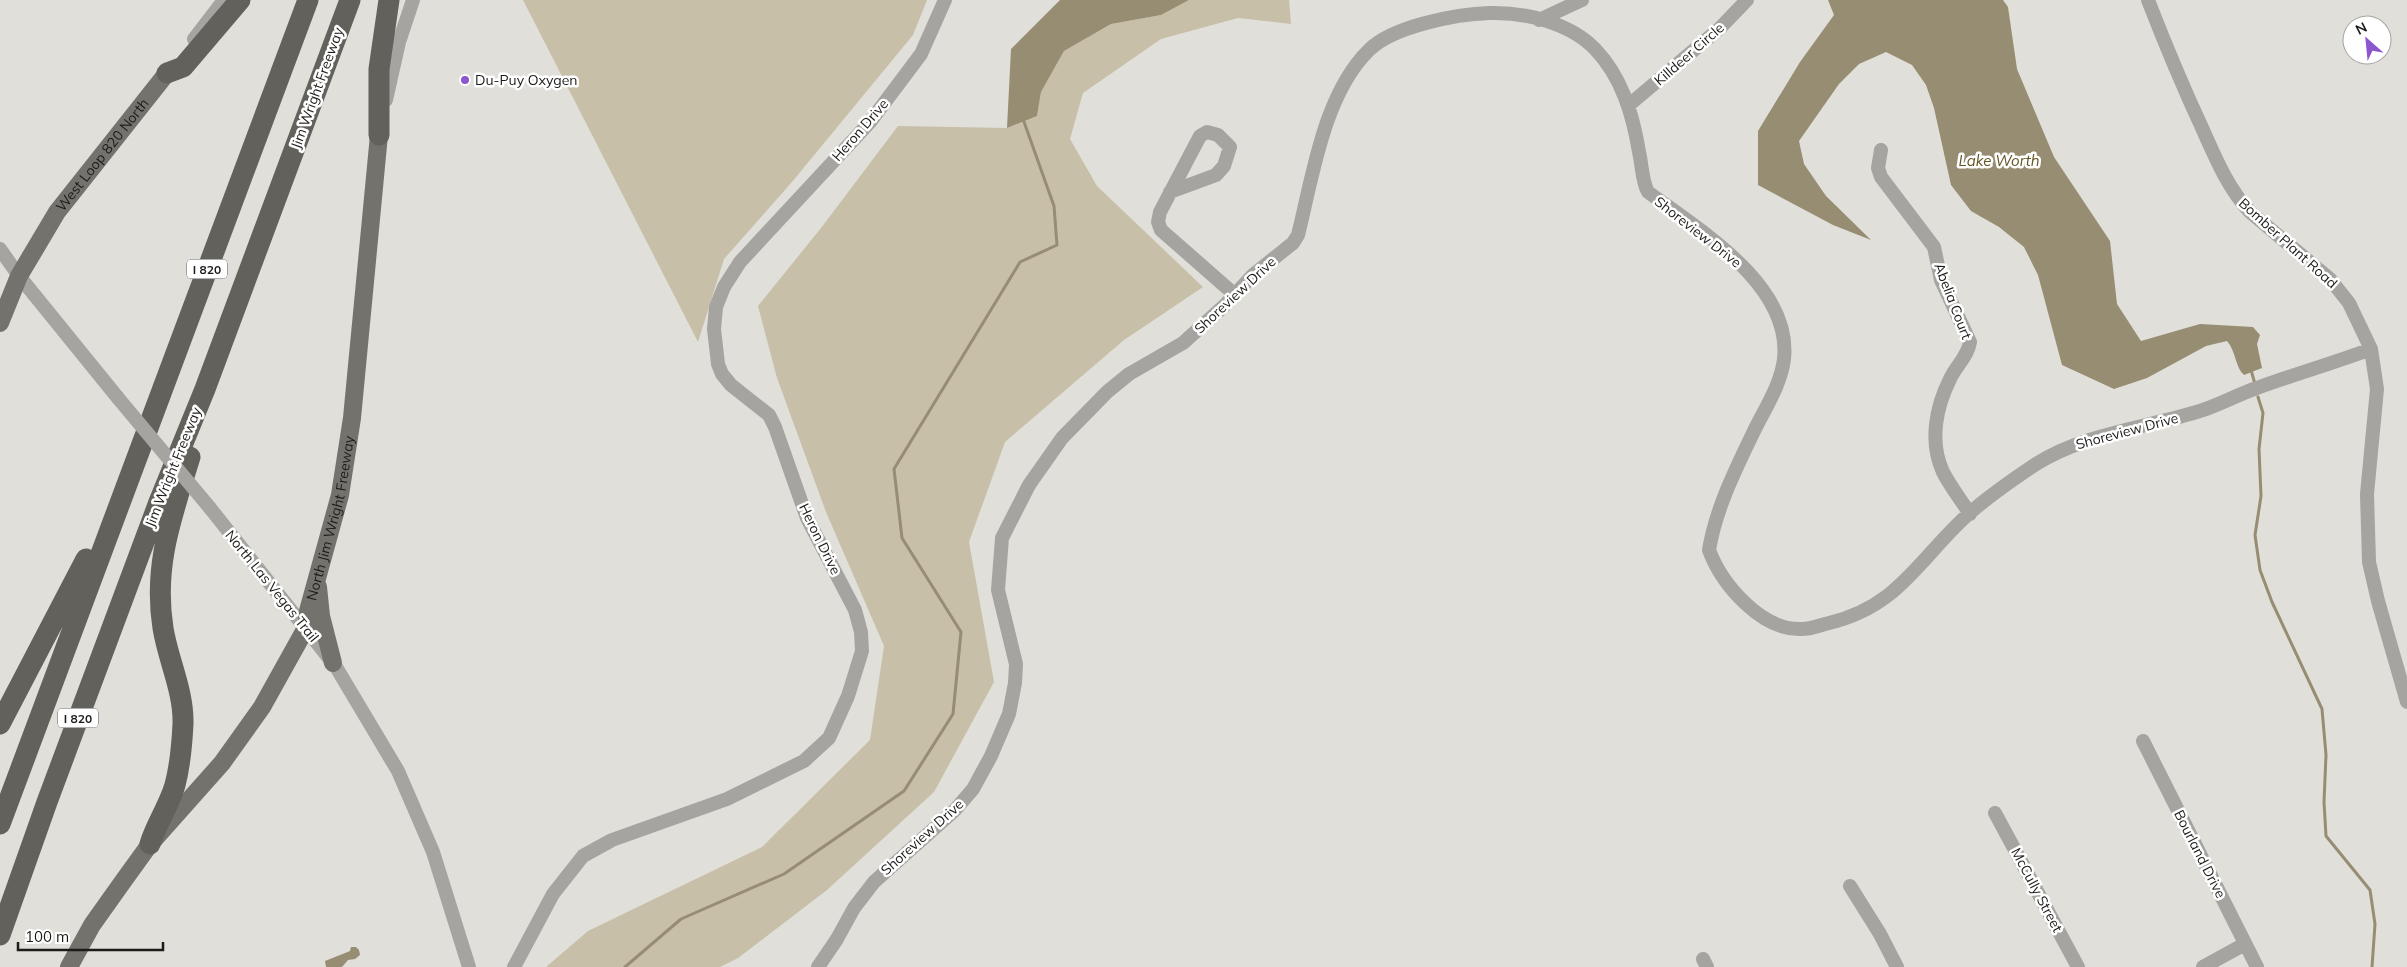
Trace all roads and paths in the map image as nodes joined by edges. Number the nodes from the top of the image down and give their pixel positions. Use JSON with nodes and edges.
{"nodes":[{"id":1,"x":224,"y":0,"type":"edge"},
{"id":2,"x":240,"y":0,"type":"edge"},
{"id":3,"x":308,"y":0,"type":"edge"},
{"id":4,"x":350,"y":0,"type":"edge"},
{"id":5,"x":390,"y":0,"type":"edge"},
{"id":6,"x":413,"y":0,"type":"edge"},
{"id":7,"x":945,"y":0,"type":"edge"},
{"id":8,"x":1582,"y":0,"type":"edge"},
{"id":9,"x":1747,"y":0,"type":"edge"},
{"id":10,"x":2148,"y":0,"type":"edge"},
{"id":11,"x":1539,"y":20,"type":"junction"},
{"id":12,"x":167,"y":73,"type":"junction"},
{"id":13,"x":1629,"y":105,"type":"junction"},
{"id":14,"x":379,"y":135,"type":"junction"},
{"id":15,"x":1881,"y":150,"type":"dead end"},
{"id":16,"x":1170,"y":192,"type":"junction"},
{"id":17,"x":0,"y":249,"type":"edge"},
{"id":18,"x":19,"y":276,"type":"junction"},
{"id":19,"x":1234,"y":294,"type":"junction"},
{"id":20,"x":0,"y":323,"type":"edge"},
{"id":21,"x":2371,"y":348,"type":"junction"},
{"id":22,"x":205,"y":389,"type":"junction"},
{"id":23,"x":1970,"y":514,"type":"junction"},
{"id":24,"x":106,"y":537,"type":"junction"},
{"id":25,"x":317,"y":579,"type":"junction"},
{"id":26,"x":306,"y":628,"type":"junction"},
{"id":27,"x":333,"y":663,"type":"junction"},
{"id":28,"x":2407,"y":702,"type":"edge"},
{"id":29,"x":0,"y":724,"type":"edge"},
{"id":30,"x":2143,"y":741,"type":"dead end"},
{"id":31,"x":1995,"y":813,"type":"dead end"},
{"id":32,"x":0,"y":824,"type":"edge"},
{"id":33,"x":150,"y":844,"type":"junction"},
{"id":34,"x":1850,"y":886,"type":"dead end"},
{"id":35,"x":0,"y":935,"type":"edge"},
{"id":36,"x":2245,"y":944,"type":"junction"},
{"id":37,"x":69,"y":967,"type":"edge"},
{"id":38,"x":469,"y":967,"type":"edge"},
{"id":39,"x":514,"y":967,"type":"edge"},
{"id":40,"x":818,"y":967,"type":"edge"},
{"id":41,"x":1897,"y":967,"type":"edge"},
{"id":42,"x":2078,"y":967,"type":"edge"},
{"id":43,"x":2203,"y":967,"type":"edge"},
{"id":44,"x":2257,"y":967,"type":"edge"}],
"edges":[{"from":1,"to":12,"type":"street","name":"West Loop 820 North"},
{"from":2,"to":12,"type":"highway"},
{"from":3,"to":24,"type":"highway","number":"I 820"},
{"from":4,"to":22,"type":"highway","name":"Jim Wright Freeway","number":"I 820"},
{"from":5,"to":14,"type":"highway"},
{"from":6,"to":14,"type":"street","name":"North Jim Wright Freeway"},
{"from":7,"to":39,"type":"street","name":"Heron Drive"},
{"from":8,"to":11,"type":"street"},
{"from":9,"to":13,"type":"street","name":"Killdeer Circle"},
{"from":10,"to":21,"type":"street","name":"Bomber Plant Road"},
{"from":11,"to":13,"type":"street","name":"Shoreview Drive"},
{"from":11,"to":19,"type":"street","name":"Shoreview Drive"},
{"from":12,"to":18,"type":"main road","name":"West Loop 820 North"},
{"from":13,"to":23,"type":"street","name":"Shoreview Drive"},
{"from":14,"to":25,"type":"main road","name":"North Jim Wright Freeway"},
{"from":15,"to":23,"type":"street","name":"Abelia Court"},
{"from":16,"to":16,"type":"street"},
{"from":16,"to":19,"type":"street"},
{"from":17,"to":18,"type":"street","name":"North Las Vegas Trail"},
{"from":18,"to":20,"type":"main road","name":"West Loop 820 North"},
{"from":18,"to":26,"type":"street","name":"North Las Vegas Trail","bridge":true},
{"from":19,"to":40,"type":"street","name":"Shoreview Drive"},
{"from":21,"to":23,"type":"street","name":"Shoreview Drive"},
{"from":21,"to":28,"type":"street","name":"Bomber Plant Road"},
{"from":22,"to":33,"type":"highway"},
{"from":22,"to":35,"type":"highway","name":"Jim Wright Freeway","number":"I 820"},
{"from":24,"to":29,"type":"highway"},
{"from":24,"to":32,"type":"highway","number":"I 820"},
{"from":25,"to":26,"type":"main road","name":"North Jim Wright Freeway"},
{"from":25,"to":27,"type":"main road"},
{"from":26,"to":27,"type":"street","name":"North Las Vegas Trail"},
{"from":26,"to":33,"type":"main road","name":"North Jim Wright Freeway"},
{"from":27,"to":38,"type":"street","name":"North Las Vegas Trail"},
{"from":30,"to":36,"type":"street","name":"Bourland Drive"},
{"from":31,"to":42,"type":"street","name":"McCully Street"},
{"from":33,"to":37,"type":"main road","name":"North Jim Wright Freeway"},
{"from":34,"to":41,"type":"street"},
{"from":36,"to":43,"type":"street"},
{"from":36,"to":44,"type":"street","name":"Bourland Drive"}]}
